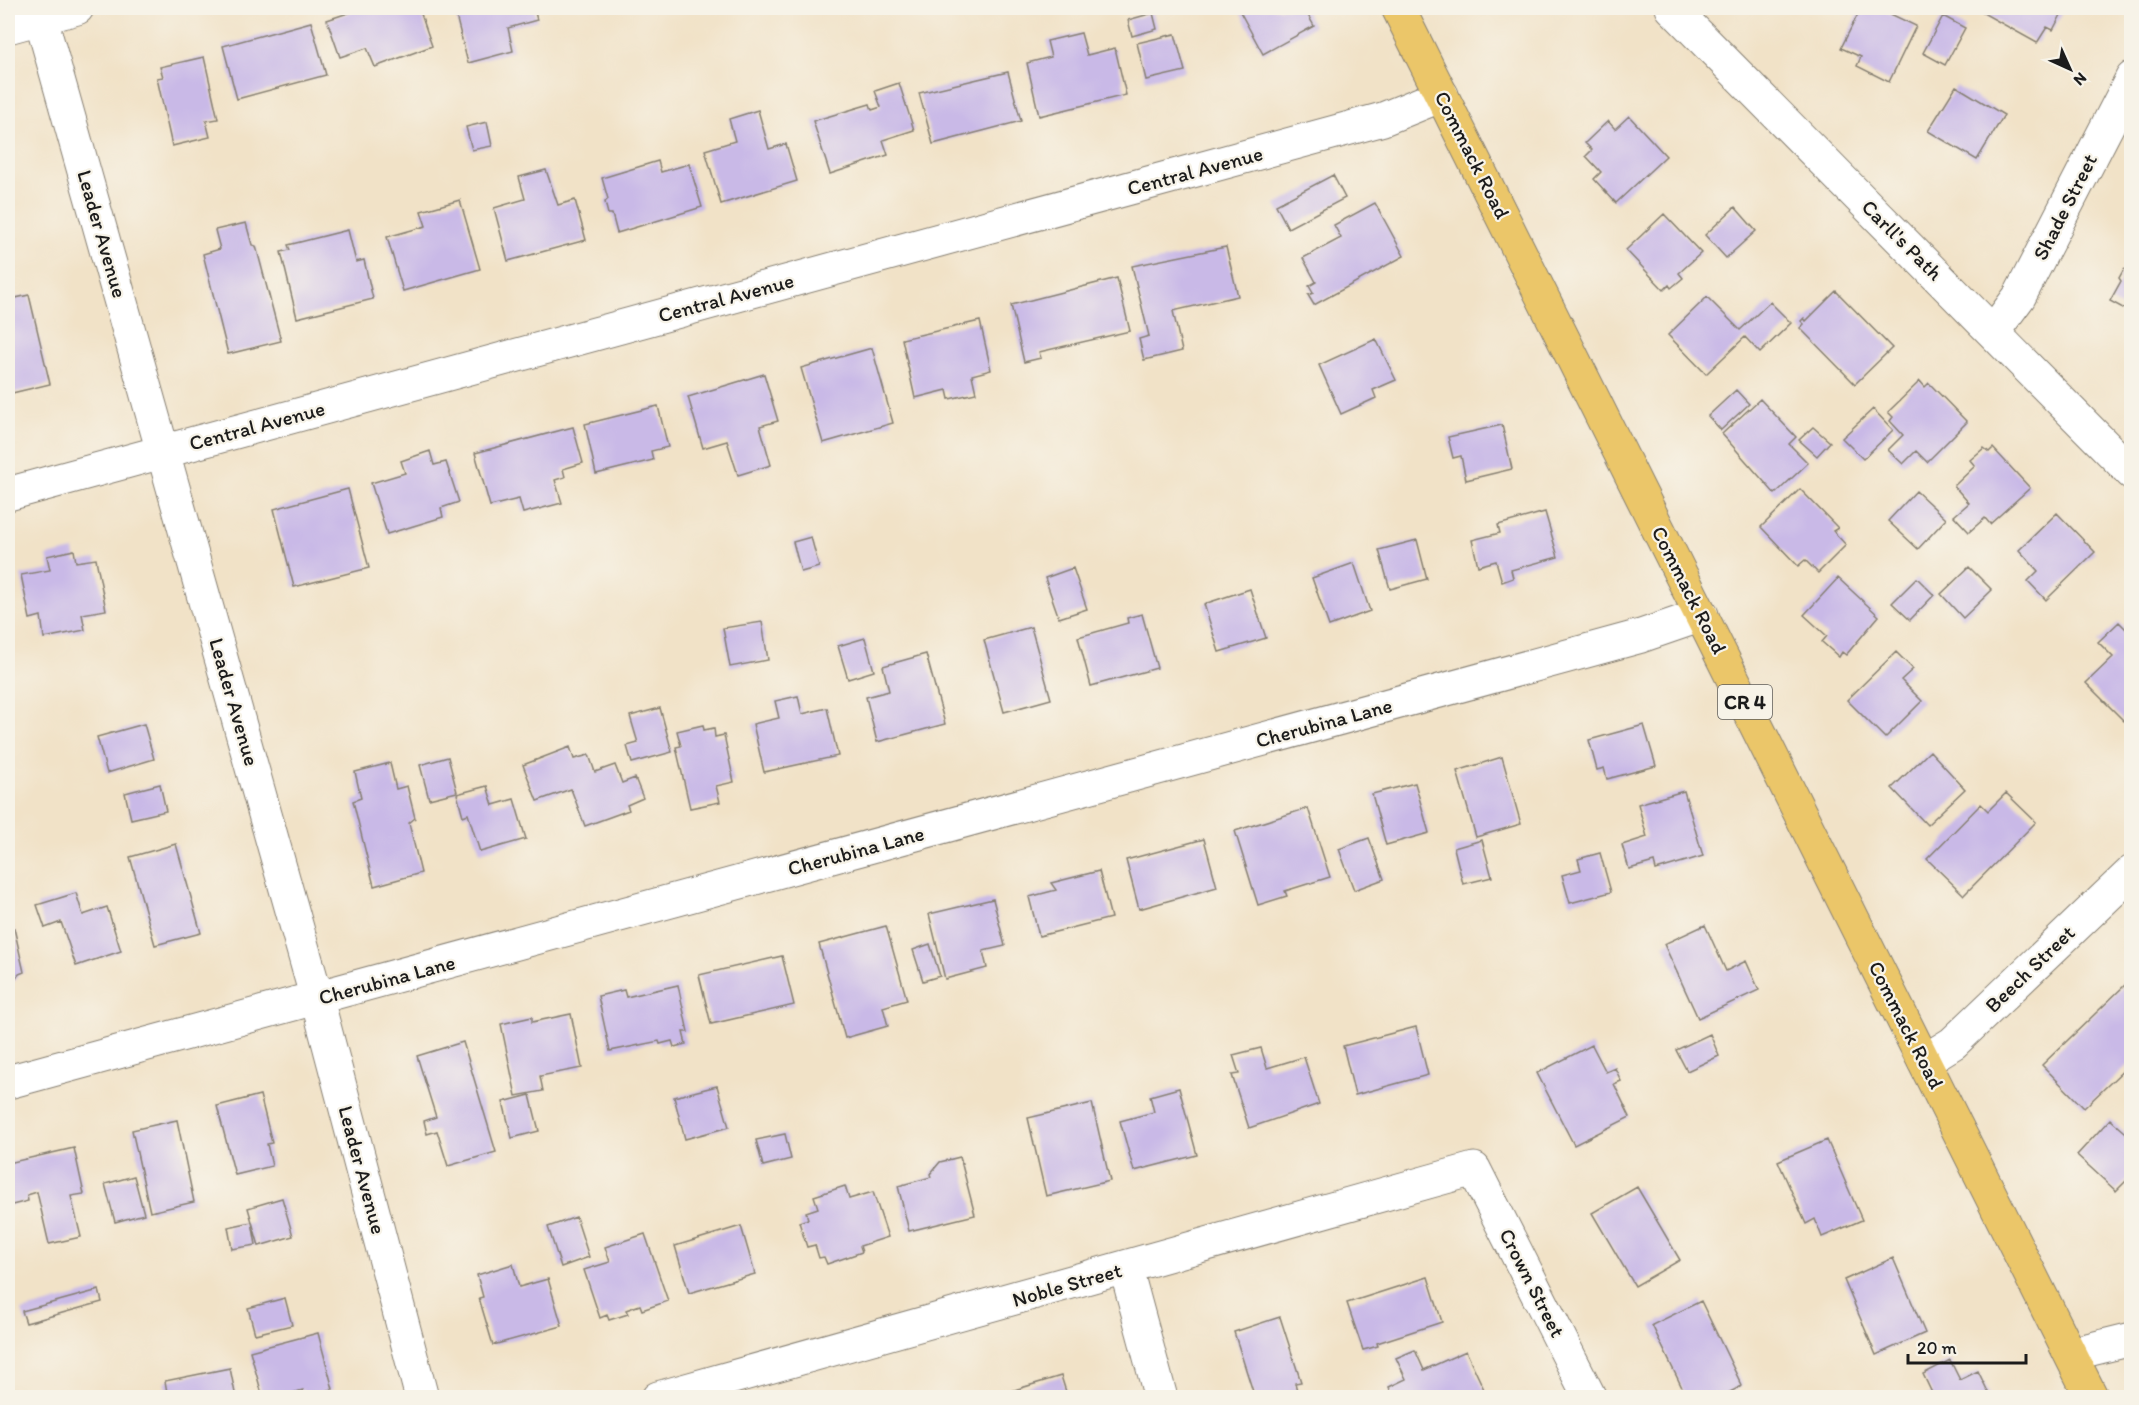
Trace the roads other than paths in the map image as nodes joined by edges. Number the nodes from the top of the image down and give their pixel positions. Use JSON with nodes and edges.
{"nodes":[{"id":1,"x":77,"y":8,"type":"edge"},
{"id":2,"x":1398,"y":8,"type":"edge"},
{"id":3,"x":1672,"y":8,"type":"edge"},
{"id":4,"x":40,"y":13,"type":"edge"},
{"id":5,"x":8,"y":27,"type":"edge"},
{"id":6,"x":2132,"y":78,"type":"edge"},
{"id":7,"x":1442,"y":95,"type":"junction"},
{"id":8,"x":1993,"y":332,"type":"junction"},
{"id":9,"x":164,"y":452,"type":"junction"},
{"id":10,"x":2132,"y":473,"type":"edge"},
{"id":11,"x":8,"y":494,"type":"edge"},
{"id":12,"x":1702,"y":615,"type":"junction"},
{"id":13,"x":2132,"y":872,"type":"edge"},
{"id":14,"x":317,"y":999,"type":"junction"},
{"id":15,"x":1924,"y":1061,"type":"junction"},
{"id":16,"x":8,"y":1082,"type":"edge"},
{"id":17,"x":1474,"y":1170,"type":"joint"},
{"id":18,"x":1126,"y":1269,"type":"junction"},
{"id":19,"x":2132,"y":1339,"type":"edge"},
{"id":20,"x":2070,"y":1354,"type":"junction"},
{"id":21,"x":677,"y":1395,"type":"edge"},
{"id":22,"x":422,"y":1398,"type":"edge"},
{"id":23,"x":1161,"y":1398,"type":"edge"},
{"id":24,"x":1590,"y":1398,"type":"edge"},
{"id":25,"x":2092,"y":1398,"type":"edge"}],
"edges":[{"from":1,"to":4,"type":"street"},
{"from":2,"to":7,"type":"main road","name":"Commack Road","number":"CR 4"},
{"from":3,"to":8,"type":"street","name":"Carll's Path"},
{"from":4,"to":5,"type":"street"},
{"from":4,"to":9,"type":"street","name":"Leader Avenue"},
{"from":6,"to":8,"type":"street","name":"Shade Street"},
{"from":7,"to":9,"type":"street","name":"Central Avenue"},
{"from":7,"to":12,"type":"main road","name":"Commack Road","number":"CR 4"},
{"from":8,"to":10,"type":"street","name":"Carll's Path"},
{"from":9,"to":11,"type":"street","name":"Central Avenue"},
{"from":9,"to":14,"type":"street","name":"Leader Avenue"},
{"from":12,"to":14,"type":"street","name":"Cherubina Lane"},
{"from":12,"to":15,"type":"main road","name":"Commack Road","number":"CR 4"},
{"from":13,"to":15,"type":"street","name":"Beech Street"},
{"from":14,"to":16,"type":"street","name":"Cherubina Lane"},
{"from":14,"to":22,"type":"street","name":"Leader Avenue"},
{"from":15,"to":20,"type":"main road","name":"Commack Road","number":"CR 4"},
{"from":17,"to":18,"type":"street","name":"Noble Street"},
{"from":17,"to":24,"type":"street","name":"Crown Street"},
{"from":18,"to":21,"type":"street","name":"Noble Street"},
{"from":18,"to":23,"type":"street"},
{"from":19,"to":20,"type":"street"},
{"from":20,"to":25,"type":"main road","name":"Commack Road","number":"CR 4"}]}
